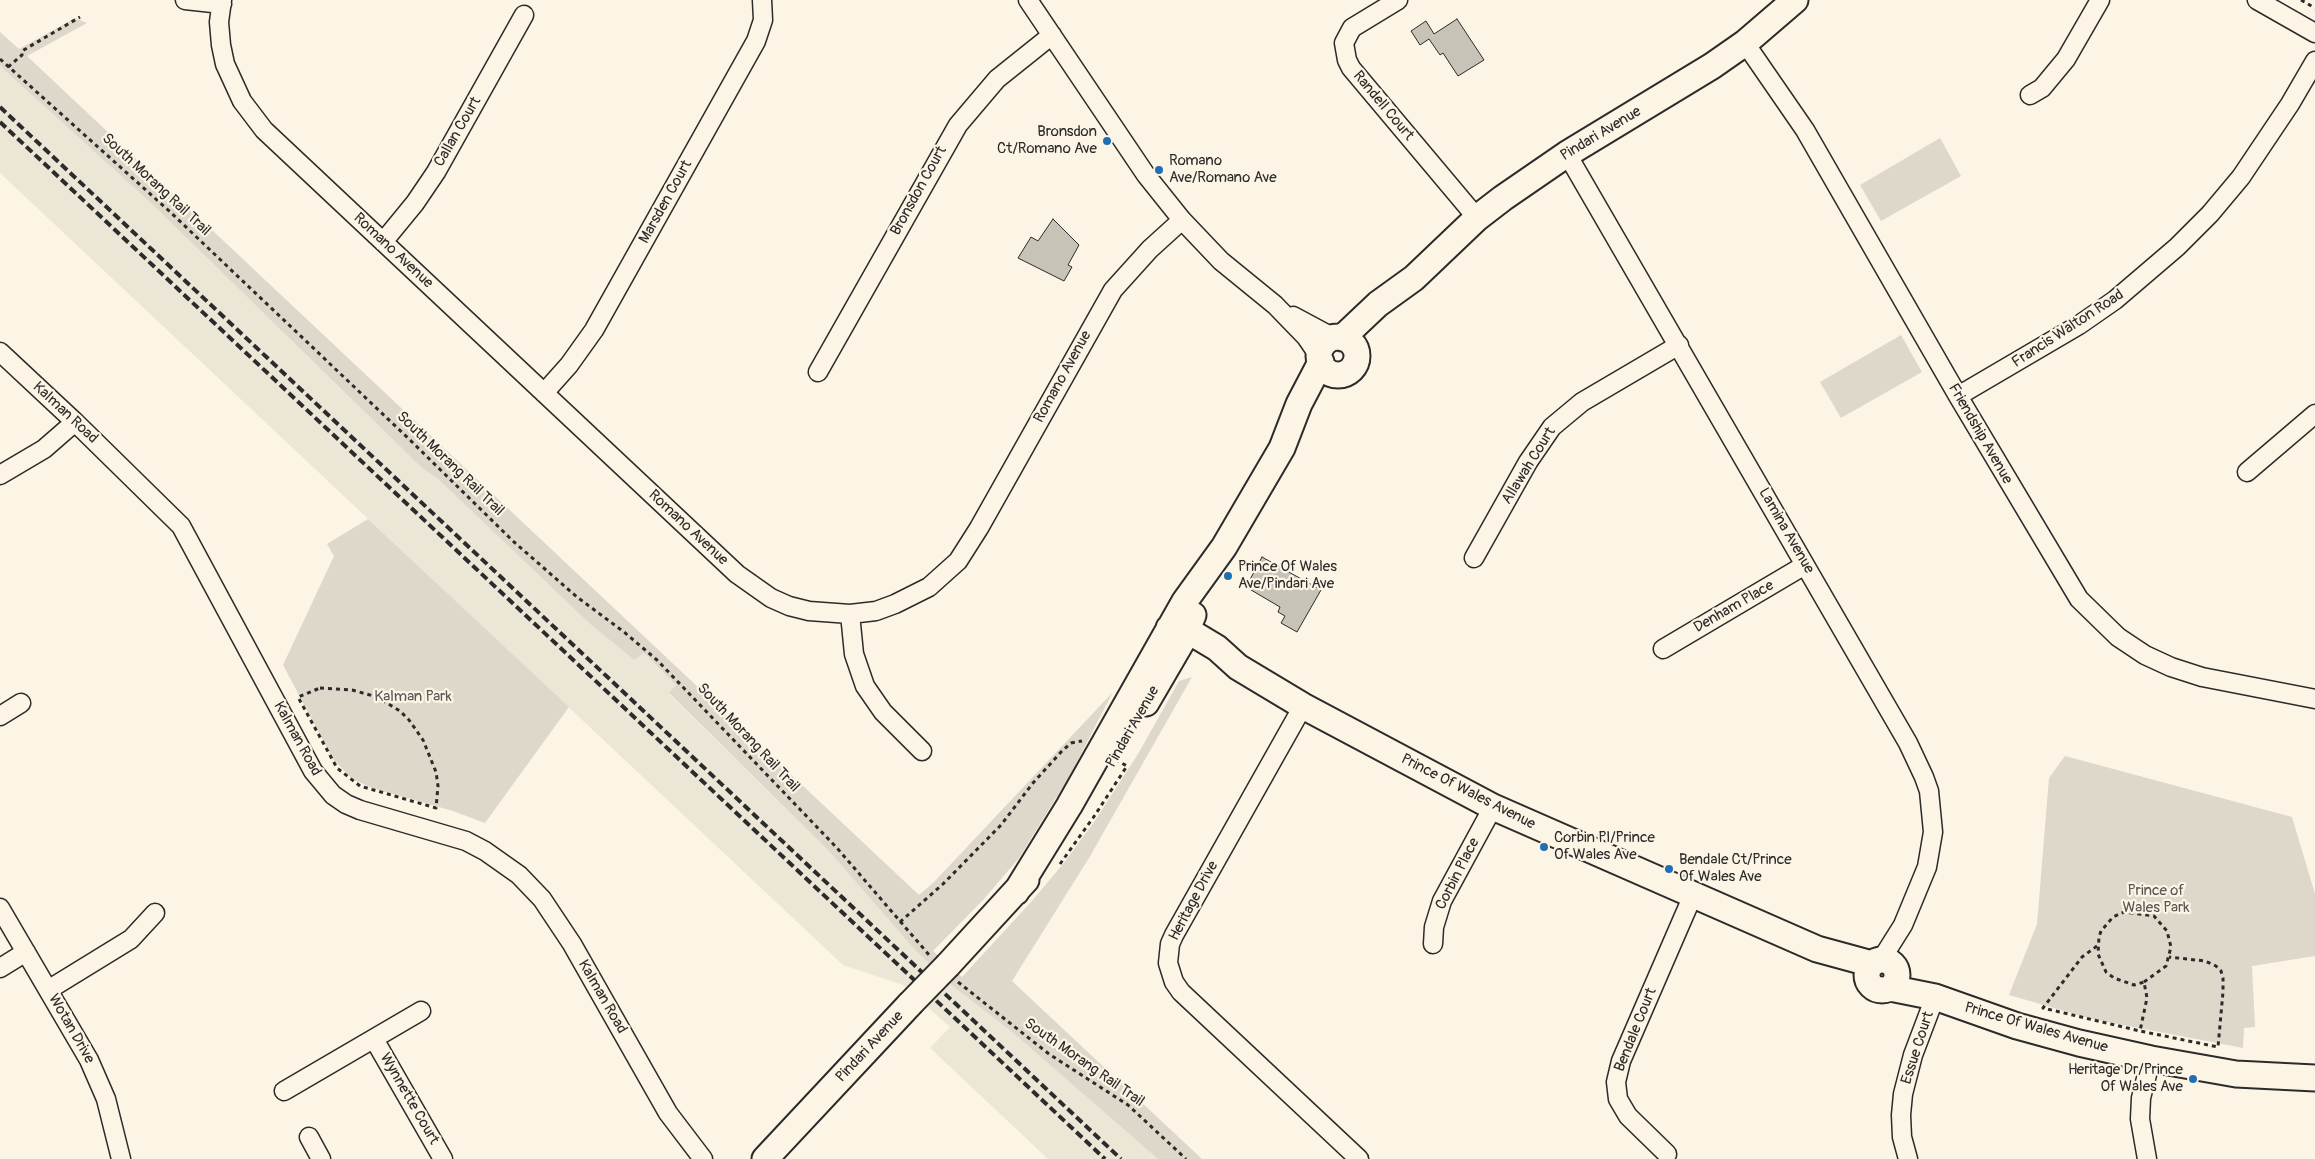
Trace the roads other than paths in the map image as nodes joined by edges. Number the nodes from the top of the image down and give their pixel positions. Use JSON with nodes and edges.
{"nodes":[{"id":1,"x":185,"y":0,"type":"edge"},
{"id":2,"x":762,"y":0,"type":"edge"},
{"id":3,"x":1028,"y":0,"type":"edge"},
{"id":4,"x":1398,"y":0,"type":"edge"},
{"id":5,"x":1795,"y":0,"type":"edge"},
{"id":6,"x":2100,"y":0,"type":"edge"},
{"id":7,"x":2257,"y":0,"type":"edge"},
{"id":8,"x":222,"y":2,"type":"edge"},
{"id":9,"x":524,"y":15,"type":"dead end"},
{"id":10,"x":2315,"y":33,"type":"edge"},
{"id":11,"x":1052,"y":35,"type":"junction"},
{"id":12,"x":1745,"y":43,"type":"junction"},
{"id":13,"x":2315,"y":61,"type":"edge"},
{"id":14,"x":2030,"y":96,"type":"dead end"},
{"id":15,"x":1567,"y":154,"type":"junction"},
{"id":16,"x":1477,"y":218,"type":"junction"},
{"id":17,"x":1182,"y":220,"type":"junction"},
{"id":18,"x":382,"y":242,"type":"junction"},
{"id":19,"x":1679,"y":345,"type":"junction"},
{"id":20,"x":0,"y":352,"type":"edge"},
{"id":21,"x":1335,"y":353,"type":"junction"},
{"id":22,"x":818,"y":372,"type":"dead end"},
{"id":23,"x":544,"y":393,"type":"junction"},
{"id":24,"x":1958,"y":396,"type":"junction"},
{"id":25,"x":2315,"y":414,"type":"edge"},
{"id":26,"x":75,"y":422,"type":"junction"},
{"id":27,"x":2247,"y":472,"type":"dead end"},
{"id":28,"x":0,"y":475,"type":"edge"},
{"id":29,"x":1474,"y":558,"type":"dead end"},
{"id":30,"x":1805,"y":565,"type":"junction"},
{"id":31,"x":850,"y":614,"type":"junction"},
{"id":32,"x":1179,"y":634,"type":"junction"},
{"id":33,"x":1662,"y":648,"type":"dead end"},
{"id":34,"x":2315,"y":699,"type":"edge"},
{"id":35,"x":22,"y":703,"type":"dead end"},
{"id":36,"x":1302,"y":706,"type":"junction"},
{"id":37,"x":0,"y":716,"type":"edge"},
{"id":38,"x":922,"y":751,"type":"dead end"},
{"id":39,"x":1493,"y":807,"type":"junction"},
{"id":40,"x":1693,"y":895,"type":"junction"},
{"id":41,"x":0,"y":908,"type":"edge"},
{"id":42,"x":155,"y":913,"type":"dead end"},
{"id":43,"x":1433,"y":944,"type":"dead end"},
{"id":44,"x":26,"y":952,"type":"junction"},
{"id":45,"x":0,"y":968,"type":"edge"},
{"id":46,"x":1884,"y":972,"type":"junction"},
{"id":47,"x":48,"y":990,"type":"junction"},
{"id":48,"x":1935,"y":998,"type":"junction"},
{"id":49,"x":421,"y":1011,"type":"dead end"},
{"id":50,"x":374,"y":1039,"type":"junction"},
{"id":51,"x":2151,"y":1059,"type":"junction"},
{"id":52,"x":2315,"y":1078,"type":"edge"},
{"id":53,"x":284,"y":1091,"type":"dead end"},
{"id":54,"x":668,"y":1113,"type":"junction"},
{"id":55,"x":309,"y":1137,"type":"dead end"},
{"id":56,"x":1667,"y":1154,"type":"dead end"},
{"id":57,"x":121,"y":1159,"type":"edge"},
{"id":58,"x":321,"y":1159,"type":"edge"},
{"id":59,"x":444,"y":1159,"type":"edge"},
{"id":60,"x":688,"y":1159,"type":"edge"},
{"id":61,"x":703,"y":1159,"type":"edge"},
{"id":62,"x":765,"y":1159,"type":"edge"},
{"id":63,"x":1359,"y":1159,"type":"edge"},
{"id":64,"x":1908,"y":1159,"type":"edge"},
{"id":65,"x":2147,"y":1159,"type":"edge"}],
"edges":[{"from":1,"to":8,"type":"street"},
{"from":2,"to":23,"type":"street","name":"Marsden Court"},
{"from":3,"to":11,"type":"street"},
{"from":4,"to":16,"type":"street","name":"Randell Court"},
{"from":5,"to":12,"type":"street","name":"Pindari Avenue"},
{"from":6,"to":14,"type":"street"},
{"from":7,"to":10,"type":"street"},
{"from":8,"to":18,"type":"street","name":"Romano Avenue"},
{"from":9,"to":18,"type":"street","name":"Callan Court"},
{"from":11,"to":17,"type":"street"},
{"from":11,"to":22,"type":"street","name":"Bronsdon Court"},
{"from":12,"to":15,"type":"street","name":"Pindari Avenue"},
{"from":12,"to":24,"type":"street","name":"Friendship Avenue"},
{"from":13,"to":24,"type":"street","name":"Francis Walton Road"},
{"from":15,"to":16,"type":"street","name":"Pindari Avenue"},
{"from":15,"to":19,"type":"street","name":"Lamina Avenue"},
{"from":16,"to":21,"type":"street","name":"Pindari Avenue"},
{"from":17,"to":21,"type":"street"},
{"from":17,"to":31,"type":"street","name":"Romano Avenue"},
{"from":18,"to":23,"type":"street","name":"Romano Avenue"},
{"from":19,"to":29,"type":"street","name":"Allawah Court"},
{"from":19,"to":30,"type":"street","name":"Lamina Avenue"},
{"from":20,"to":26,"type":"street","name":"Kalman Road"},
{"from":21,"to":32,"type":"street","name":"Pindari Avenue"},
{"from":23,"to":31,"type":"street","name":"Romano Avenue"},
{"from":24,"to":34,"type":"street","name":"Friendship Avenue"},
{"from":25,"to":27,"type":"street"},
{"from":26,"to":28,"type":"street"},
{"from":26,"to":54,"type":"street","name":"Kalman Road"},
{"from":30,"to":33,"type":"street","name":"Denham Place"},
{"from":30,"to":46,"type":"street","name":"Lamina Avenue"},
{"from":31,"to":38,"type":"street"},
{"from":32,"to":36,"type":"street","name":"Prince Of Wales Avenue"},
{"from":32,"to":62,"type":"street","name":"Pindari Avenue","bridge":true},
{"from":35,"to":37,"type":"street"},
{"from":36,"to":39,"type":"street","name":"Prince Of Wales Avenue"},
{"from":36,"to":63,"type":"street","name":"Heritage Drive"},
{"from":39,"to":40,"type":"street","name":"Prince Of Wales Avenue"},
{"from":39,"to":43,"type":"street","name":"Corbin Place"},
{"from":40,"to":46,"type":"street","name":"Prince Of Wales Avenue"},
{"from":40,"to":56,"type":"street","name":"Bendale Court"},
{"from":41,"to":44,"type":"street","name":"Wotan Drive"},
{"from":42,"to":47,"type":"street"},
{"from":44,"to":45,"type":"street"},
{"from":44,"to":47,"type":"street","name":"Wotan Drive"},
{"from":46,"to":48,"type":"street","name":"Prince Of Wales Avenue"},
{"from":47,"to":57,"type":"street","name":"Wotan Drive"},
{"from":48,"to":51,"type":"street","name":"Prince Of Wales Avenue"},
{"from":48,"to":64,"type":"street","name":"Essue Court"},
{"from":49,"to":50,"type":"street","name":"Wynnette Court"},
{"from":50,"to":53,"type":"street","name":"Wynnette Court"},
{"from":50,"to":59,"type":"street","name":"Wynnette Court"},
{"from":51,"to":52,"type":"street","name":"Prince Of Wales Avenue"},
{"from":51,"to":65,"type":"street"},
{"from":54,"to":60,"type":"street","name":"Kalman Road"},
{"from":54,"to":61,"type":"street","name":"Kalman Road"},
{"from":55,"to":58,"type":"street"}]}
